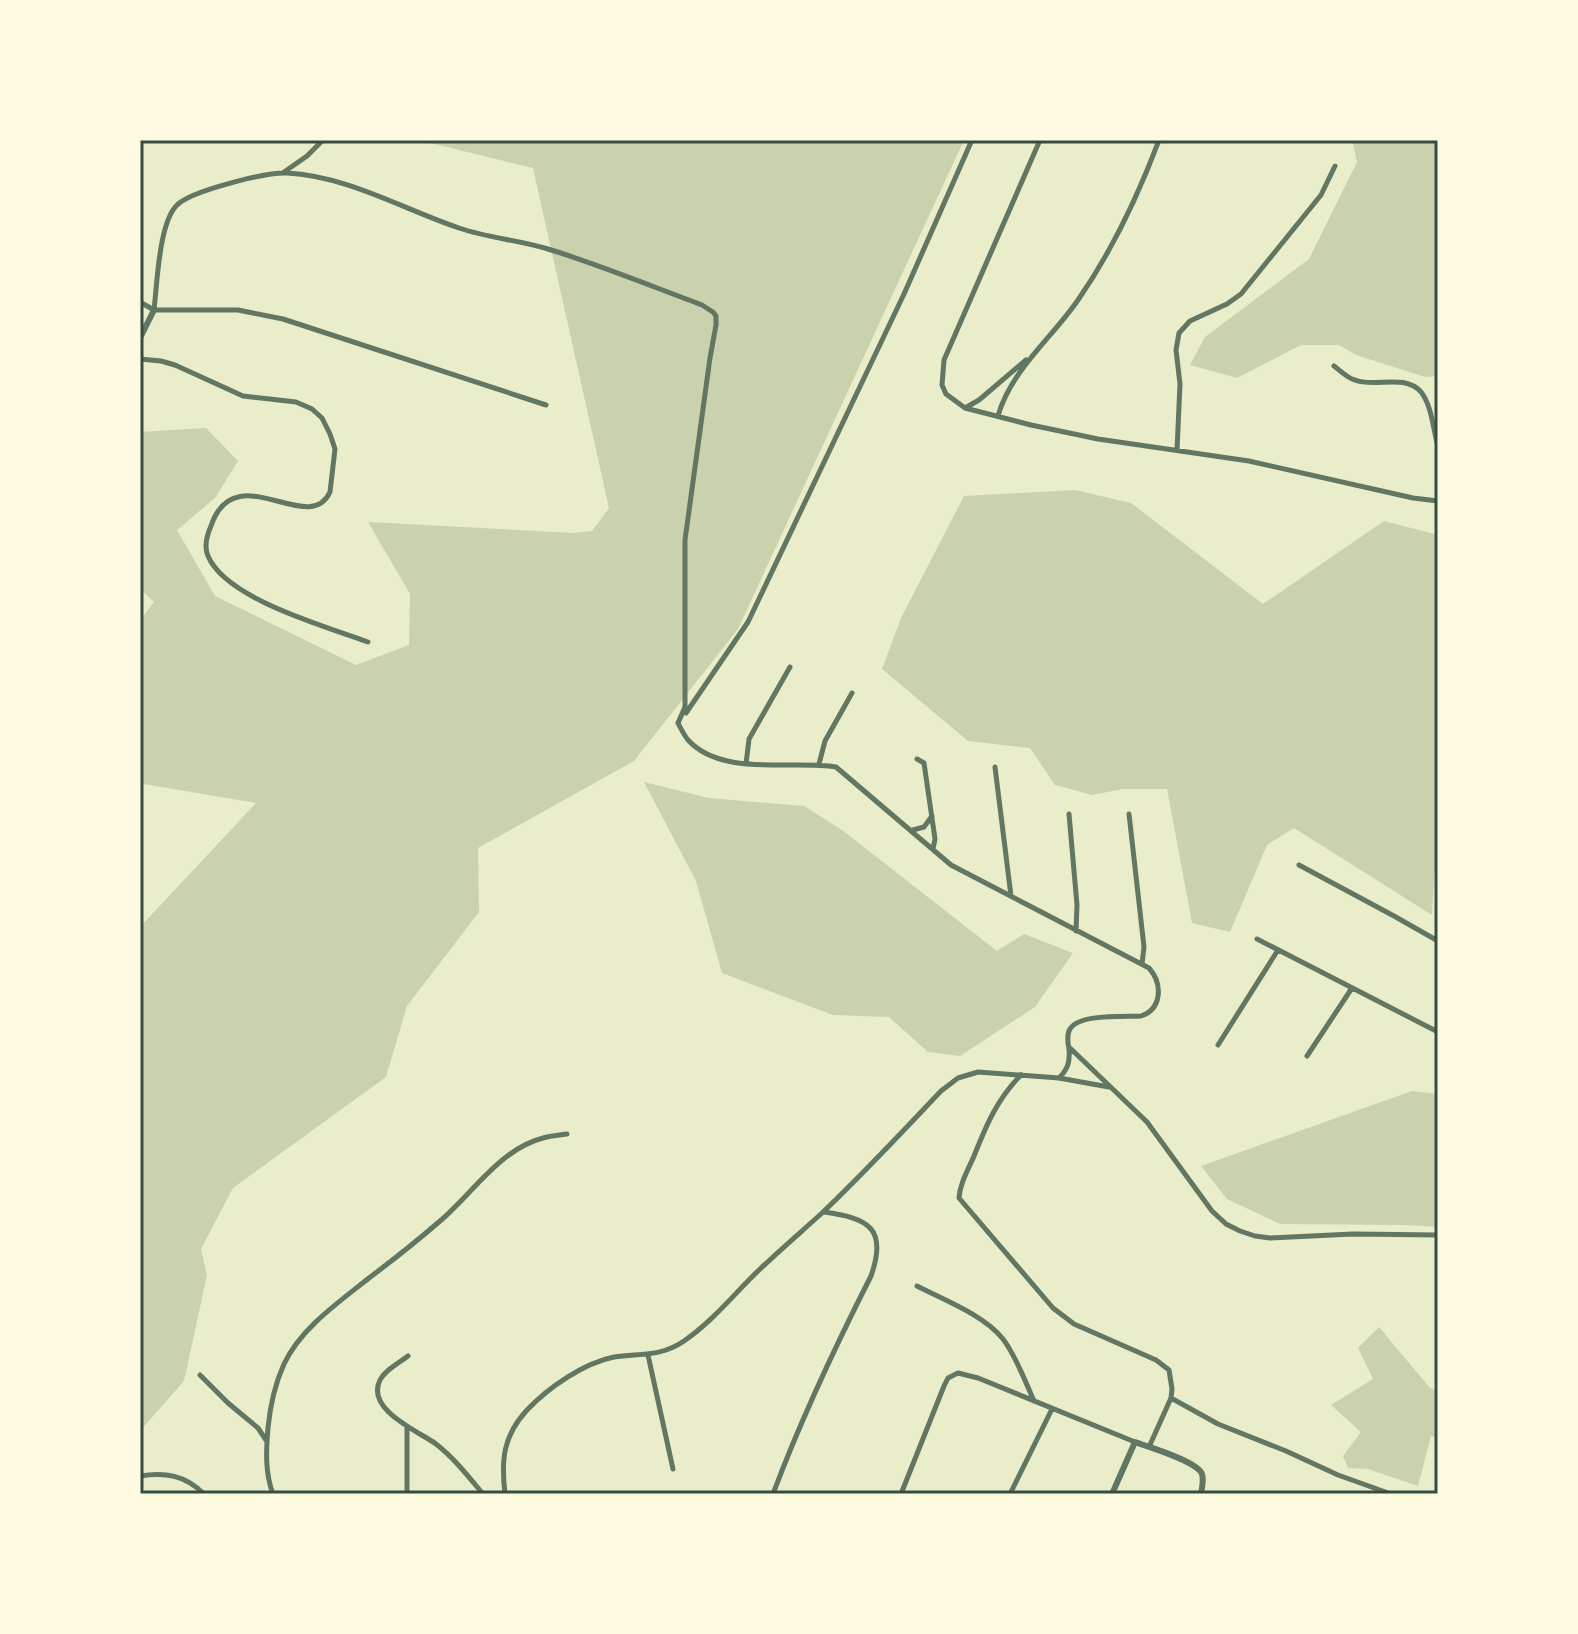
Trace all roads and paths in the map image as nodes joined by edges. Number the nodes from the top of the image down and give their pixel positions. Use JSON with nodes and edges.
{"nodes":[{"id":1,"x":323,"y":140,"type":"edge"},
{"id":2,"x":972,"y":140,"type":"edge"},
{"id":3,"x":1040,"y":140,"type":"edge"},
{"id":4,"x":1159,"y":140,"type":"edge"},
{"id":5,"x":1335,"y":166,"type":"dead end"},
{"id":6,"x":283,"y":173,"type":"junction"},
{"id":7,"x":140,"y":302,"type":"edge"},
{"id":8,"x":154,"y":310,"type":"junction"},
{"id":9,"x":140,"y":338,"type":"edge"},
{"id":10,"x":1033,"y":354,"type":"junction"},
{"id":11,"x":140,"y":359,"type":"edge"},
{"id":12,"x":1334,"y":366,"type":"dead end"},
{"id":13,"x":546,"y":405,"type":"dead end"},
{"id":14,"x":965,"y":408,"type":"junction"},
{"id":15,"x":998,"y":416,"type":"junction"},
{"id":16,"x":1438,"y":446,"type":"edge"},
{"id":17,"x":1177,"y":450,"type":"junction"},
{"id":18,"x":1438,"y":501,"type":"edge"},
{"id":19,"x":368,"y":642,"type":"dead end"},
{"id":20,"x":790,"y":667,"type":"dead end"},
{"id":21,"x":852,"y":693,"type":"dead end"},
{"id":22,"x":678,"y":723,"type":"junction"},
{"id":23,"x":917,"y":759,"type":"dead end"},
{"id":24,"x":746,"y":764,"type":"junction"},
{"id":25,"x":819,"y":764,"type":"junction"},
{"id":26,"x":995,"y":767,"type":"dead end"},
{"id":27,"x":1069,"y":814,"type":"dead end"},
{"id":28,"x":1129,"y":814,"type":"dead end"},
{"id":29,"x":932,"y":816,"type":"junction"},
{"id":30,"x":912,"y":830,"type":"junction"},
{"id":31,"x":933,"y":849,"type":"junction"},
{"id":32,"x":1299,"y":865,"type":"dead end"},
{"id":33,"x":1011,"y":897,"type":"junction"},
{"id":34,"x":1076,"y":931,"type":"junction"},
{"id":35,"x":1257,"y":939,"type":"dead end"},
{"id":36,"x":1438,"y":941,"type":"edge"},
{"id":37,"x":1278,"y":950,"type":"junction"},
{"id":38,"x":1142,"y":964,"type":"junction"},
{"id":39,"x":1352,"y":988,"type":"junction"},
{"id":40,"x":1438,"y":1032,"type":"edge"},
{"id":41,"x":1218,"y":1045,"type":"dead end"},
{"id":42,"x":1069,"y":1047,"type":"junction"},
{"id":43,"x":1307,"y":1056,"type":"dead end"},
{"id":44,"x":1021,"y":1075,"type":"junction"},
{"id":45,"x":1059,"y":1078,"type":"junction"},
{"id":46,"x":1109,"y":1087,"type":"junction"},
{"id":47,"x":567,"y":1134,"type":"dead end"},
{"id":48,"x":823,"y":1212,"type":"junction"},
{"id":49,"x":1438,"y":1235,"type":"edge"},
{"id":50,"x":917,"y":1286,"type":"dead end"},
{"id":51,"x":648,"y":1355,"type":"junction"},
{"id":52,"x":408,"y":1356,"type":"dead end"},
{"id":53,"x":200,"y":1375,"type":"dead end"},
{"id":54,"x":1171,"y":1398,"type":"junction"},
{"id":55,"x":1035,"y":1402,"type":"junction"},
{"id":56,"x":1052,"y":1409,"type":"junction"},
{"id":57,"x":407,"y":1427,"type":"junction"},
{"id":58,"x":267,"y":1441,"type":"junction"},
{"id":59,"x":1135,"y":1442,"type":"junction"},
{"id":60,"x":1149,"y":1447,"type":"junction"},
{"id":61,"x":673,"y":1469,"type":"dead end"},
{"id":62,"x":140,"y":1476,"type":"edge"},
{"id":63,"x":204,"y":1494,"type":"edge"},
{"id":64,"x":273,"y":1494,"type":"edge"},
{"id":65,"x":407,"y":1494,"type":"edge"},
{"id":66,"x":483,"y":1494,"type":"edge"},
{"id":67,"x":505,"y":1494,"type":"edge"},
{"id":68,"x":773,"y":1494,"type":"edge"},
{"id":69,"x":901,"y":1494,"type":"edge"},
{"id":70,"x":1010,"y":1494,"type":"edge"},
{"id":71,"x":1112,"y":1494,"type":"edge"},
{"id":72,"x":1201,"y":1494,"type":"edge"},
{"id":73,"x":1391,"y":1494,"type":"edge"}],
"edges":[{"from":1,"to":6,"type":"street"},
{"from":2,"to":22,"type":"street"},
{"from":3,"to":14,"type":"street"},
{"from":4,"to":10,"type":"street"},
{"from":5,"to":17,"type":"street"},
{"from":6,"to":8,"type":"street"},
{"from":6,"to":22,"type":"street"},
{"from":7,"to":8,"type":"street"},
{"from":8,"to":9,"type":"street"},
{"from":8,"to":13,"type":"street"},
{"from":10,"to":14,"type":"street"},
{"from":10,"to":15,"type":"street"},
{"from":11,"to":19,"type":"street"},
{"from":12,"to":16,"type":"street"},
{"from":14,"to":15,"type":"street"},
{"from":15,"to":17,"type":"street"},
{"from":17,"to":18,"type":"street"},
{"from":20,"to":24,"type":"street"},
{"from":21,"to":25,"type":"street"},
{"from":22,"to":24,"type":"street"},
{"from":23,"to":29,"type":"street"},
{"from":24,"to":25,"type":"street"},
{"from":25,"to":30,"type":"street"},
{"from":26,"to":33,"type":"street"},
{"from":27,"to":34,"type":"street"},
{"from":28,"to":38,"type":"street"},
{"from":29,"to":30,"type":"street"},
{"from":29,"to":31,"type":"street"},
{"from":30,"to":31,"type":"street"},
{"from":31,"to":33,"type":"street"},
{"from":32,"to":36,"type":"street"},
{"from":33,"to":34,"type":"street"},
{"from":34,"to":38,"type":"street"},
{"from":35,"to":37,"type":"street"},
{"from":37,"to":39,"type":"street"},
{"from":37,"to":41,"type":"street"},
{"from":38,"to":42,"type":"street"},
{"from":39,"to":40,"type":"street"},
{"from":39,"to":43,"type":"street"},
{"from":42,"to":45,"type":"street"},
{"from":42,"to":46,"type":"street"},
{"from":44,"to":45,"type":"street"},
{"from":44,"to":48,"type":"street"},
{"from":44,"to":54,"type":"street"},
{"from":45,"to":46,"type":"street"},
{"from":46,"to":49,"type":"street"},
{"from":47,"to":58,"type":"street"},
{"from":48,"to":51,"type":"street"},
{"from":48,"to":68,"type":"street"},
{"from":50,"to":55,"type":"street"},
{"from":51,"to":61,"type":"street"},
{"from":51,"to":67,"type":"street"},
{"from":52,"to":57,"type":"street"},
{"from":53,"to":58,"type":"street"},
{"from":54,"to":60,"type":"street"},
{"from":54,"to":73,"type":"street"},
{"from":55,"to":56,"type":"street"},
{"from":55,"to":69,"type":"street"},
{"from":56,"to":59,"type":"street"},
{"from":56,"to":70,"type":"street"},
{"from":57,"to":65,"type":"street"},
{"from":57,"to":66,"type":"street"},
{"from":58,"to":64,"type":"street"},
{"from":59,"to":60,"type":"street"},
{"from":59,"to":71,"type":"street"},
{"from":60,"to":72,"type":"street"},
{"from":62,"to":63,"type":"street"}]}
